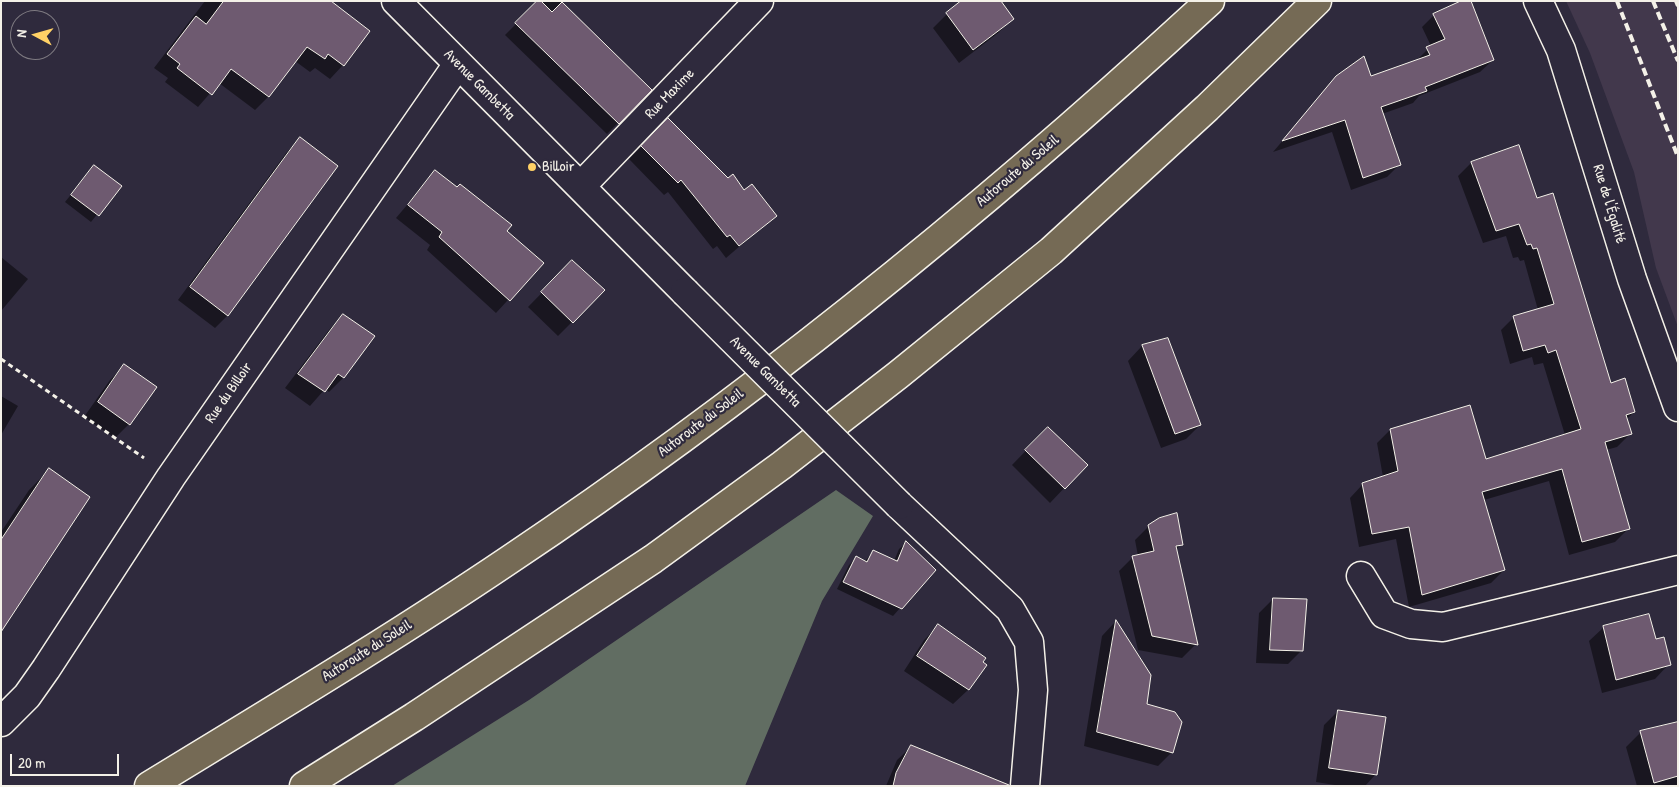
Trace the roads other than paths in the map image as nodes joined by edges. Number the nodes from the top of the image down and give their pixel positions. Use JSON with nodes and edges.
{"nodes":[{"id":1,"x":396,"y":1,"type":"edge"},
{"id":2,"x":759,"y":1,"type":"edge"},
{"id":3,"x":1210,"y":1,"type":"edge"},
{"id":4,"x":1317,"y":1,"type":"edge"},
{"id":5,"x":1538,"y":1,"type":"edge"},
{"id":6,"x":458,"y":64,"type":"junction"},
{"id":7,"x":581,"y":186,"type":"junction"},
{"id":8,"x":1678,"y":407,"type":"edge"},
{"id":9,"x":1678,"y":570,"type":"edge"},
{"id":10,"x":1361,"y":576,"type":"dead end"},
{"id":11,"x":1,"y":722,"type":"edge"},
{"id":12,"x":149,"y":786,"type":"edge"},
{"id":13,"x":304,"y":786,"type":"edge"},
{"id":14,"x":1025,"y":786,"type":"edge"}],
"edges":[{"from":1,"to":6,"type":"street","name":"Avenue Gambetta"},
{"from":2,"to":7,"type":"street","name":"Rue Maxime"},
{"from":3,"to":12,"type":"highway","name":"Autoroute du Soleil"},
{"from":4,"to":13,"type":"highway"},
{"from":5,"to":8,"type":"street","name":"Rue de l'Égalité"},
{"from":6,"to":7,"type":"street","name":"Avenue Gambetta"},
{"from":6,"to":11,"type":"street","name":"Rue du Billoir"},
{"from":7,"to":14,"type":"street","name":"Avenue Gambetta","bridge":true},
{"from":9,"to":10,"type":"street"}]}
